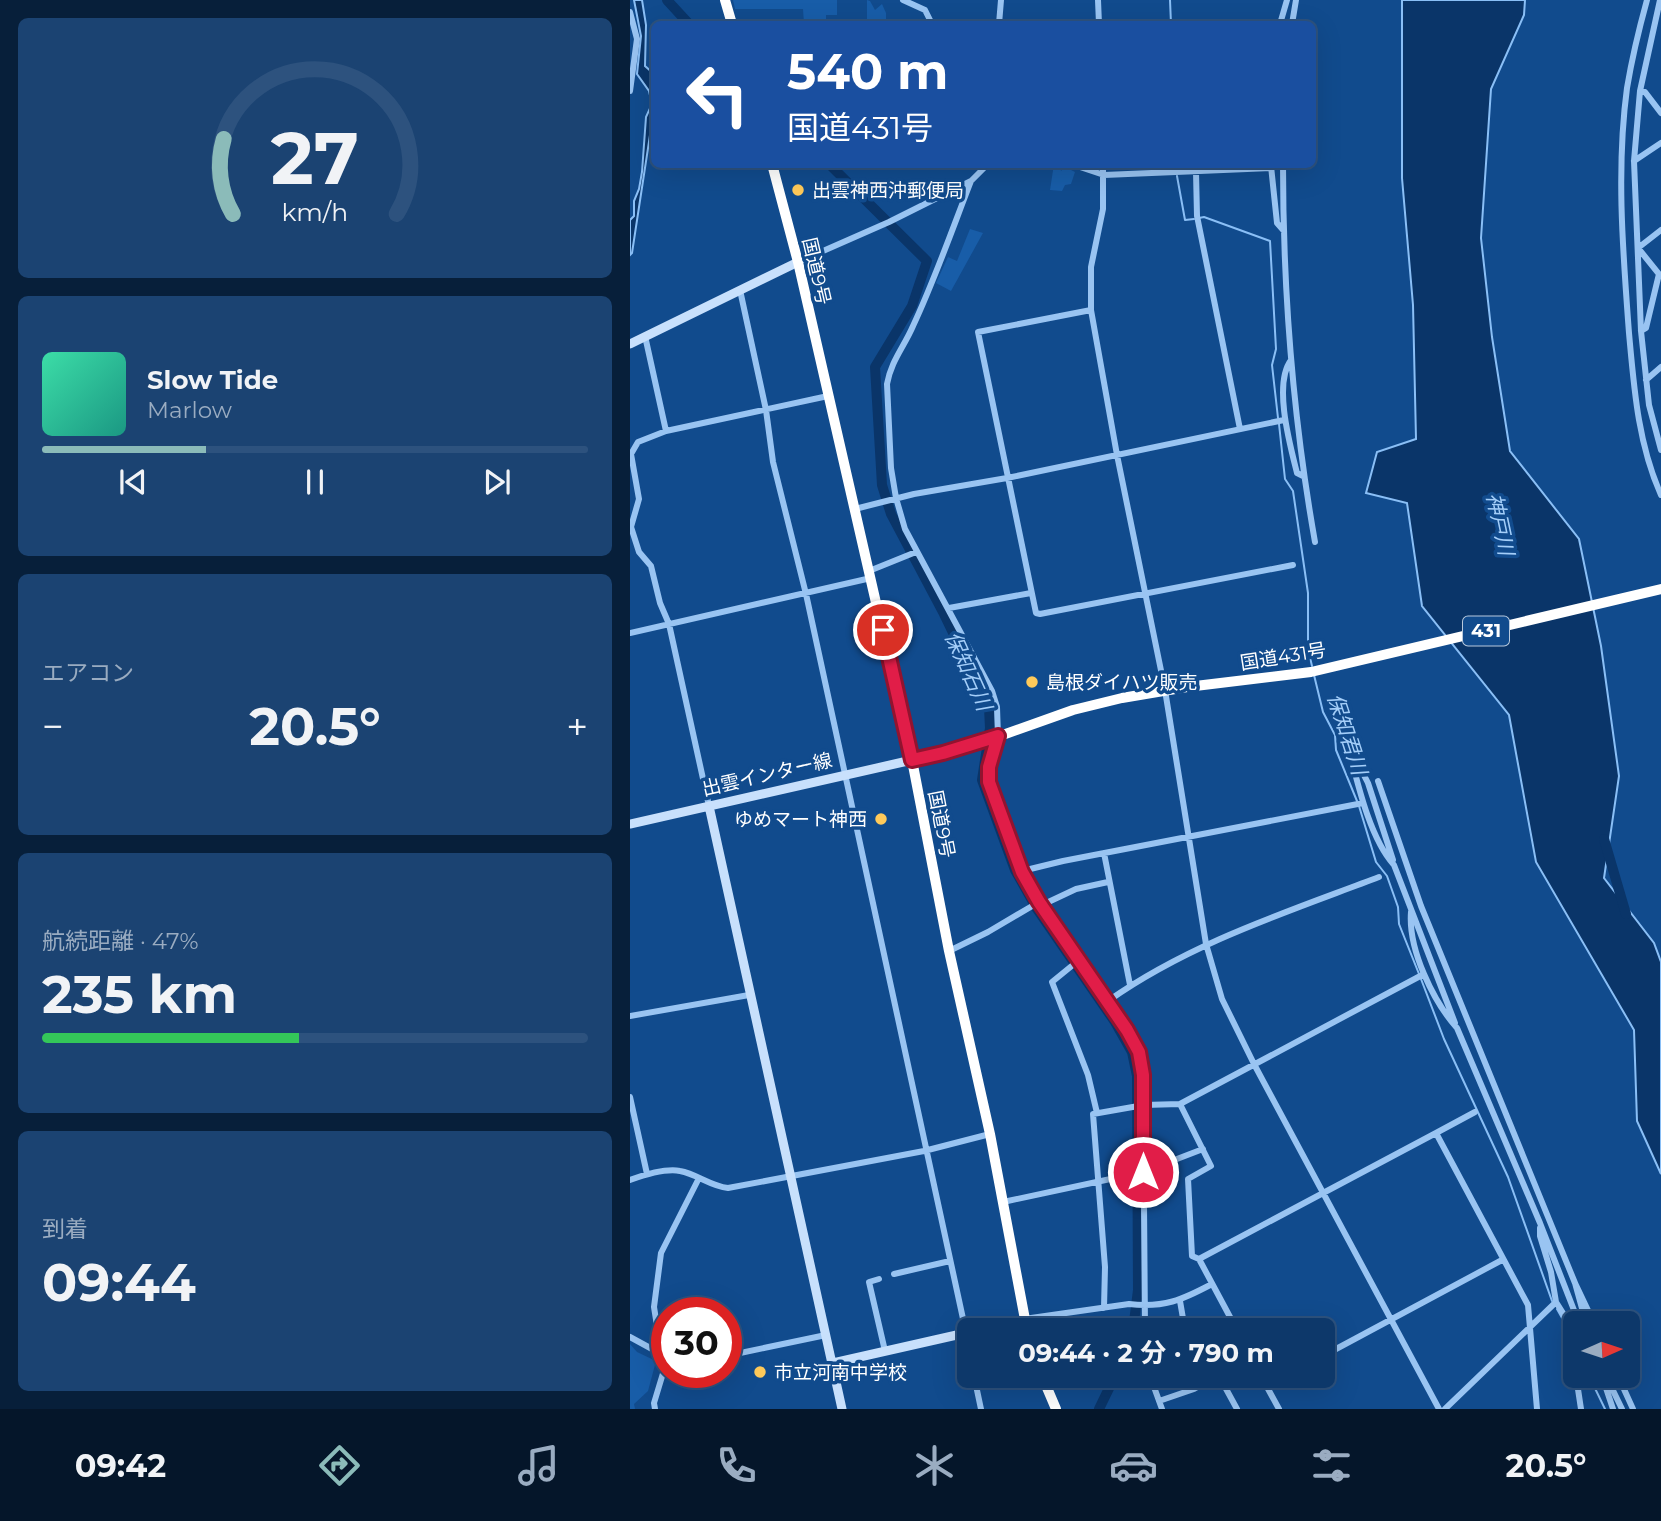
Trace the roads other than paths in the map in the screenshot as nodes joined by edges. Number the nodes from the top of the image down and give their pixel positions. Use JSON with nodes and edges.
{"nodes":[{"id":1,"x":725,"y":0,"type":"edge"},
{"id":2,"x":903,"y":0,"type":"edge"},
{"id":3,"x":1001,"y":0,"type":"edge"},
{"id":4,"x":1098,"y":0,"type":"edge"},
{"id":5,"x":1287,"y":0,"type":"edge"},
{"id":6,"x":1296,"y":0,"type":"edge"},
{"id":7,"x":1647,"y":0,"type":"edge"},
{"id":8,"x":1660,"y":4,"type":"edge"},
{"id":9,"x":630,"y":12,"type":"edge"},
{"id":10,"x":731,"y":21,"type":"edge"},
{"id":11,"x":930,"y":21,"type":"edge"},
{"id":12,"x":999,"y":21,"type":"edge"},
{"id":13,"x":1098,"y":21,"type":"edge"},
{"id":14,"x":1281,"y":21,"type":"edge"},
{"id":15,"x":1292,"y":21,"type":"edge"},
{"id":16,"x":1651,"y":33,"type":"junction"},
{"id":17,"x":1661,"y":36,"type":"edge"},
{"id":18,"x":630,"y":91,"type":"edge"},
{"id":19,"x":1640,"y":91,"type":"junction"},
{"id":20,"x":1661,"y":113,"type":"edge"},
{"id":21,"x":1661,"y":143,"type":"edge"},
{"id":22,"x":1634,"y":161,"type":"junction"},
{"id":23,"x":773,"y":168,"type":"edge"},
{"id":24,"x":984,"y":168,"type":"edge"},
{"id":25,"x":1083,"y":168,"type":"edge"},
{"id":26,"x":1103,"y":168,"type":"edge"},
{"id":27,"x":1246,"y":168,"type":"edge"},
{"id":28,"x":1271,"y":168,"type":"edge"},
{"id":29,"x":1283,"y":168,"type":"edge"},
{"id":30,"x":1196,"y":172,"type":"junction"},
{"id":31,"x":1104,"y":175,"type":"junction"},
{"id":32,"x":971,"y":181,"type":"junction"},
{"id":33,"x":1661,"y":230,"type":"edge"},
{"id":34,"x":1284,"y":231,"type":"junction"},
{"id":35,"x":1638,"y":248,"type":"junction"},
{"id":36,"x":798,"y":262,"type":"junction"},
{"id":37,"x":740,"y":290,"type":"junction"},
{"id":38,"x":1091,"y":310,"type":"junction"},
{"id":39,"x":1641,"y":331,"type":"junction"},
{"id":40,"x":645,"y":336,"type":"junction"},
{"id":41,"x":630,"y":344,"type":"edge"},
{"id":42,"x":1291,"y":360,"type":"junction"},
{"id":43,"x":1644,"y":365,"type":"junction"},
{"id":44,"x":1660,"y":369,"type":"edge"},
{"id":45,"x":1646,"y":380,"type":"junction"},
{"id":46,"x":828,"y":396,"type":"junction"},
{"id":47,"x":766,"y":410,"type":"junction"},
{"id":48,"x":1284,"y":419,"type":"junction"},
{"id":49,"x":1240,"y":429,"type":"junction"},
{"id":50,"x":666,"y":431,"type":"junction"},
{"id":51,"x":1661,"y":450,"type":"edge"},
{"id":52,"x":1117,"y":455,"type":"junction"},
{"id":53,"x":1303,"y":476,"type":"junction"},
{"id":54,"x":1007,"y":478,"type":"junction"},
{"id":55,"x":1661,"y":495,"type":"edge"},
{"id":56,"x":896,"y":498,"type":"junction"},
{"id":57,"x":855,"y":509,"type":"junction"},
{"id":58,"x":1315,"y":542,"type":"dead end"},
{"id":59,"x":916,"y":552,"type":"junction"},
{"id":60,"x":1293,"y":565,"type":"dead end"},
{"id":61,"x":870,"y":575,"type":"junction"},
{"id":62,"x":1661,"y":589,"type":"edge"},
{"id":63,"x":1031,"y":593,"type":"junction"},
{"id":64,"x":806,"y":594,"type":"junction"},
{"id":65,"x":1146,"y":594,"type":"junction"},
{"id":66,"x":949,"y":608,"type":"junction"},
{"id":67,"x":669,"y":624,"type":"junction"},
{"id":68,"x":630,"y":633,"type":"edge"},
{"id":69,"x":1166,"y":690,"type":"junction"},
{"id":70,"x":991,"y":739,"type":"junction"},
{"id":71,"x":912,"y":760,"type":"junction"},
{"id":72,"x":845,"y":774,"type":"junction"},
{"id":73,"x":1378,"y":781,"type":"dead end"},
{"id":74,"x":1363,"y":803,"type":"junction"},
{"id":75,"x":709,"y":806,"type":"junction"},
{"id":76,"x":630,"y":824,"type":"edge"},
{"id":77,"x":1187,"y":838,"type":"junction"},
{"id":78,"x":1104,"y":853,"type":"junction"},
{"id":79,"x":1394,"y":865,"type":"junction"},
{"id":80,"x":1022,"y":872,"type":"junction"},
{"id":81,"x":1379,"y":877,"type":"dead end"},
{"id":82,"x":1108,"y":882,"type":"junction"},
{"id":83,"x":1041,"y":904,"type":"junction"},
{"id":84,"x":1411,"y":912,"type":"junction"},
{"id":85,"x":1206,"y":944,"type":"junction"},
{"id":86,"x":949,"y":951,"type":"junction"},
{"id":87,"x":1079,"y":960,"type":"junction"},
{"id":88,"x":1424,"y":974,"type":"junction"},
{"id":89,"x":1130,"y":985,"type":"junction"},
{"id":90,"x":749,"y":995,"type":"junction"},
{"id":91,"x":1108,"y":1001,"type":"junction"},
{"id":92,"x":630,"y":1016,"type":"edge"},
{"id":93,"x":1457,"y":1028,"type":"junction"},
{"id":94,"x":1254,"y":1064,"type":"junction"},
{"id":95,"x":630,"y":1097,"type":"edge"},
{"id":96,"x":1180,"y":1104,"type":"junction"},
{"id":97,"x":1143,"y":1105,"type":"junction"},
{"id":98,"x":1475,"y":1112,"type":"dead end"},
{"id":99,"x":1097,"y":1113,"type":"junction"},
{"id":100,"x":1436,"y":1133,"type":"junction"},
{"id":101,"x":990,"y":1134,"type":"junction"},
{"id":102,"x":1203,"y":1149,"type":"junction"},
{"id":103,"x":924,"y":1151,"type":"junction"},
{"id":104,"x":1143,"y":1172,"type":"junction"},
{"id":105,"x":647,"y":1174,"type":"junction"},
{"id":106,"x":792,"y":1175,"type":"junction"},
{"id":107,"x":699,"y":1178,"type":"junction"},
{"id":108,"x":630,"y":1180,"type":"edge"},
{"id":109,"x":1098,"y":1181,"type":"junction"},
{"id":110,"x":1323,"y":1192,"type":"junction"},
{"id":111,"x":1003,"y":1202,"type":"junction"},
{"id":112,"x":1540,"y":1223,"type":"junction"},
{"id":113,"x":1199,"y":1259,"type":"junction"},
{"id":114,"x":1502,"y":1260,"type":"junction"},
{"id":115,"x":950,"y":1261,"type":"junction"},
{"id":116,"x":894,"y":1274,"type":"dead end"},
{"id":117,"x":879,"y":1279,"type":"dead end"},
{"id":118,"x":1575,"y":1283,"type":"junction"},
{"id":119,"x":1212,"y":1284,"type":"junction"},
{"id":120,"x":655,"y":1297,"type":"edge"},
{"id":121,"x":1180,"y":1301,"type":"junction"},
{"id":122,"x":1556,"y":1302,"type":"junction"},
{"id":123,"x":1146,"y":1306,"type":"junction"},
{"id":124,"x":1104,"y":1308,"type":"junction"},
{"id":125,"x":1574,"y":1311,"type":"edge"},
{"id":126,"x":1583,"y":1311,"type":"edge"},
{"id":127,"x":1588,"y":1311,"type":"edge"},
{"id":128,"x":1563,"y":1313,"type":"edge"},
{"id":129,"x":964,"y":1318,"type":"edge"},
{"id":130,"x":1024,"y":1318,"type":"edge"},
{"id":131,"x":1058,"y":1318,"type":"edge"},
{"id":132,"x":1146,"y":1318,"type":"edge"},
{"id":133,"x":1183,"y":1318,"type":"edge"},
{"id":134,"x":1230,"y":1318,"type":"edge"},
{"id":135,"x":1391,"y":1319,"type":"junction"},
{"id":136,"x":1530,"y":1327,"type":"junction"},
{"id":137,"x":957,"y":1334,"type":"edge"},
{"id":138,"x":826,"y":1335,"type":"junction"},
{"id":139,"x":630,"y":1337,"type":"edge"},
{"id":140,"x":651,"y":1348,"type":"edge"},
{"id":141,"x":1335,"y":1349,"type":"edge"},
{"id":142,"x":884,"y":1351,"type":"junction"},
{"id":143,"x":742,"y":1353,"type":"edge"},
{"id":144,"x":833,"y":1363,"type":"junction"},
{"id":145,"x":659,"y":1388,"type":"edge"},
{"id":146,"x":977,"y":1388,"type":"edge"},
{"id":147,"x":1047,"y":1388,"type":"edge"},
{"id":148,"x":1154,"y":1388,"type":"edge"},
{"id":149,"x":1192,"y":1388,"type":"edge"},
{"id":150,"x":1225,"y":1388,"type":"edge"},
{"id":151,"x":1268,"y":1388,"type":"edge"},
{"id":152,"x":1578,"y":1388,"type":"edge"},
{"id":153,"x":1607,"y":1388,"type":"edge"},
{"id":154,"x":1611,"y":1388,"type":"edge"},
{"id":155,"x":1623,"y":1388,"type":"edge"},
{"id":156,"x":1159,"y":1401,"type":"junction"},
{"id":157,"x":655,"y":1409,"type":"edge"},
{"id":158,"x":842,"y":1409,"type":"edge"},
{"id":159,"x":981,"y":1409,"type":"edge"},
{"id":160,"x":1056,"y":1409,"type":"edge"},
{"id":161,"x":1162,"y":1409,"type":"edge"},
{"id":162,"x":1237,"y":1409,"type":"edge"},
{"id":163,"x":1279,"y":1409,"type":"edge"},
{"id":164,"x":1439,"y":1409,"type":"edge"},
{"id":165,"x":1445,"y":1409,"type":"edge"},
{"id":166,"x":1538,"y":1409,"type":"edge"},
{"id":167,"x":1581,"y":1409,"type":"edge"},
{"id":168,"x":1613,"y":1409,"type":"edge"},
{"id":169,"x":1622,"y":1409,"type":"edge"},
{"id":170,"x":1633,"y":1409,"type":"edge"}],
"edges":[{"from":1,"to":10,"type":"highway"},
{"from":2,"to":11,"type":"street"},
{"from":3,"to":12,"type":"street"},
{"from":4,"to":13,"type":"street"},
{"from":5,"to":14,"type":"street"},
{"from":6,"to":15,"type":"street"},
{"from":7,"to":55,"type":"street"},
{"from":8,"to":16,"type":"street"},
{"from":9,"to":18,"type":"street"},
{"from":16,"to":17,"type":"street"},
{"from":16,"to":19,"type":"street"},
{"from":19,"to":20,"type":"street"},
{"from":19,"to":22,"type":"street"},
{"from":21,"to":22,"type":"street"},
{"from":22,"to":35,"type":"street"},
{"from":23,"to":36,"type":"highway","name":"国道9号"},
{"from":24,"to":32,"type":"street"},
{"from":25,"to":31,"type":"street"},
{"from":26,"to":31,"type":"street"},
{"from":27,"to":30,"type":"street"},
{"from":28,"to":34,"type":"street"},
{"from":29,"to":34,"type":"street"},
{"from":30,"to":31,"type":"street"},
{"from":30,"to":49,"type":"street"},
{"from":31,"to":38,"type":"street"},
{"from":32,"to":36,"type":"street"},
{"from":32,"to":56,"type":"street"},
{"from":33,"to":35,"type":"street"},
{"from":34,"to":42,"type":"street"},
{"from":35,"to":39,"type":"street"},
{"from":35,"to":39,"type":"street"},
{"from":36,"to":37,"type":"street"},
{"from":36,"to":46,"type":"highway","name":"国道9号"},
{"from":37,"to":40,"type":"street"},
{"from":37,"to":47,"type":"street"},
{"from":38,"to":52,"type":"street"},
{"from":38,"to":54,"type":"street"},
{"from":39,"to":43,"type":"street"},
{"from":40,"to":41,"type":"street"},
{"from":40,"to":50,"type":"street"},
{"from":42,"to":48,"type":"street"},
{"from":42,"to":53,"type":"street"},
{"from":43,"to":44,"type":"street"},
{"from":43,"to":45,"type":"street"},
{"from":44,"to":45,"type":"street"},
{"from":45,"to":51,"type":"street"},
{"from":46,"to":47,"type":"street"},
{"from":46,"to":57,"type":"highway","name":"国道9号"},
{"from":47,"to":50,"type":"street"},
{"from":47,"to":64,"type":"street"},
{"from":48,"to":49,"type":"street"},
{"from":48,"to":53,"type":"street"},
{"from":49,"to":52,"type":"street"},
{"from":50,"to":67,"type":"street"},
{"from":52,"to":54,"type":"street"},
{"from":52,"to":65,"type":"street"},
{"from":53,"to":58,"type":"street"},
{"from":54,"to":56,"type":"street"},
{"from":54,"to":63,"type":"street"},
{"from":56,"to":57,"type":"street"},
{"from":56,"to":59,"type":"street"},
{"from":57,"to":61,"type":"highway","name":"国道9号"},
{"from":59,"to":61,"type":"street"},
{"from":59,"to":66,"type":"street"},
{"from":60,"to":65,"type":"street"},
{"from":61,"to":64,"type":"street"},
{"from":61,"to":71,"type":"highway","name":"国道9号"},
{"from":62,"to":69,"type":"highway","name":"国道431号","number":"431"},
{"from":63,"to":65,"type":"street"},
{"from":63,"to":66,"type":"street"},
{"from":64,"to":67,"type":"street"},
{"from":64,"to":72,"type":"street"},
{"from":65,"to":69,"type":"street"},
{"from":66,"to":70,"type":"street"},
{"from":67,"to":68,"type":"street"},
{"from":67,"to":75,"type":"street"},
{"from":69,"to":70,"type":"highway","name":"国道431号","number":"431"},
{"from":69,"to":77,"type":"street"},
{"from":70,"to":71,"type":"highway","name":"国道431号","number":"431"},
{"from":70,"to":80,"type":"street"},
{"from":71,"to":72,"type":"street","name":"出雲インター線"},
{"from":71,"to":86,"type":"highway","name":"国道9号"},
{"from":72,"to":75,"type":"street","name":"出雲インター線"},
{"from":72,"to":103,"type":"street"},
{"from":73,"to":118,"type":"street"},
{"from":74,"to":77,"type":"street"},
{"from":74,"to":79,"type":"street"},
{"from":74,"to":79,"type":"street"},
{"from":75,"to":76,"type":"street","name":"出雲インター線"},
{"from":75,"to":90,"type":"street"},
{"from":77,"to":78,"type":"street"},
{"from":77,"to":85,"type":"street"},
{"from":78,"to":80,"type":"street"},
{"from":78,"to":82,"type":"street"},
{"from":79,"to":84,"type":"street"},
{"from":80,"to":83,"type":"street"},
{"from":81,"to":85,"type":"street"},
{"from":82,"to":83,"type":"street"},
{"from":82,"to":89,"type":"street"},
{"from":83,"to":86,"type":"street"},
{"from":83,"to":87,"type":"street"},
{"from":84,"to":88,"type":"street"},
{"from":84,"to":93,"type":"street"},
{"from":85,"to":89,"type":"street"},
{"from":85,"to":94,"type":"street"},
{"from":86,"to":101,"type":"highway","name":"国道9号"},
{"from":87,"to":91,"type":"street"},
{"from":87,"to":99,"type":"street"},
{"from":88,"to":93,"type":"street"},
{"from":88,"to":94,"type":"street"},
{"from":89,"to":91,"type":"street"},
{"from":90,"to":92,"type":"street"},
{"from":90,"to":106,"type":"street"},
{"from":91,"to":97,"type":"street"},
{"from":93,"to":112,"type":"street"},
{"from":94,"to":96,"type":"street"},
{"from":94,"to":110,"type":"street"},
{"from":95,"to":105,"type":"street"},
{"from":96,"to":97,"type":"street"},
{"from":96,"to":102,"type":"street"},
{"from":97,"to":99,"type":"street"},
{"from":97,"to":104,"type":"street"},
{"from":98,"to":100,"type":"street"},
{"from":99,"to":109,"type":"street"},
{"from":100,"to":110,"type":"street"},
{"from":100,"to":114,"type":"street"},
{"from":101,"to":103,"type":"street"},
{"from":101,"to":111,"type":"highway","name":"国道9号"},
{"from":102,"to":104,"type":"street"},
{"from":102,"to":113,"type":"street"},
{"from":103,"to":106,"type":"street"},
{"from":103,"to":115,"type":"street"},
{"from":104,"to":109,"type":"street"},
{"from":104,"to":123,"type":"street"},
{"from":105,"to":107,"type":"street"},
{"from":105,"to":108,"type":"street"},
{"from":106,"to":107,"type":"street"},
{"from":106,"to":138,"type":"street"},
{"from":107,"to":120,"type":"street"},
{"from":109,"to":111,"type":"street"},
{"from":109,"to":124,"type":"street"},
{"from":110,"to":113,"type":"street"},
{"from":110,"to":135,"type":"street"},
{"from":111,"to":130,"type":"highway","name":"国道9号"},
{"from":112,"to":122,"type":"street"},
{"from":112,"to":125,"type":"street"},
{"from":113,"to":119,"type":"street"},
{"from":114,"to":135,"type":"street"},
{"from":114,"to":136,"type":"street"},
{"from":115,"to":116,"type":"street"},
{"from":115,"to":129,"type":"street"},
{"from":117,"to":142,"type":"street"},
{"from":118,"to":126,"type":"street"},
{"from":118,"to":127,"type":"street"},
{"from":119,"to":121,"type":"street"},
{"from":119,"to":134,"type":"street"},
{"from":121,"to":123,"type":"street"},
{"from":121,"to":133,"type":"street"},
{"from":122,"to":128,"type":"street"},
{"from":122,"to":136,"type":"street"},
{"from":123,"to":124,"type":"street"},
{"from":123,"to":132,"type":"street"},
{"from":124,"to":131,"type":"street"},
{"from":135,"to":141,"type":"street"},
{"from":135,"to":164,"type":"street"},
{"from":136,"to":165,"type":"street"},
{"from":136,"to":166,"type":"street"},
{"from":137,"to":142,"type":"street"},
{"from":138,"to":143,"type":"street"},
{"from":138,"to":144,"type":"street"},
{"from":139,"to":140,"type":"street"},
{"from":142,"to":144,"type":"street"},
{"from":144,"to":158,"type":"street"},
{"from":145,"to":157,"type":"street"},
{"from":146,"to":159,"type":"street"},
{"from":147,"to":160,"type":"highway"},
{"from":148,"to":156,"type":"street"},
{"from":149,"to":156,"type":"street"},
{"from":150,"to":162,"type":"street"},
{"from":151,"to":163,"type":"street"},
{"from":152,"to":167,"type":"street"},
{"from":153,"to":168,"type":"street"},
{"from":154,"to":169,"type":"street"},
{"from":155,"to":170,"type":"street"},
{"from":156,"to":161,"type":"street"}]}
